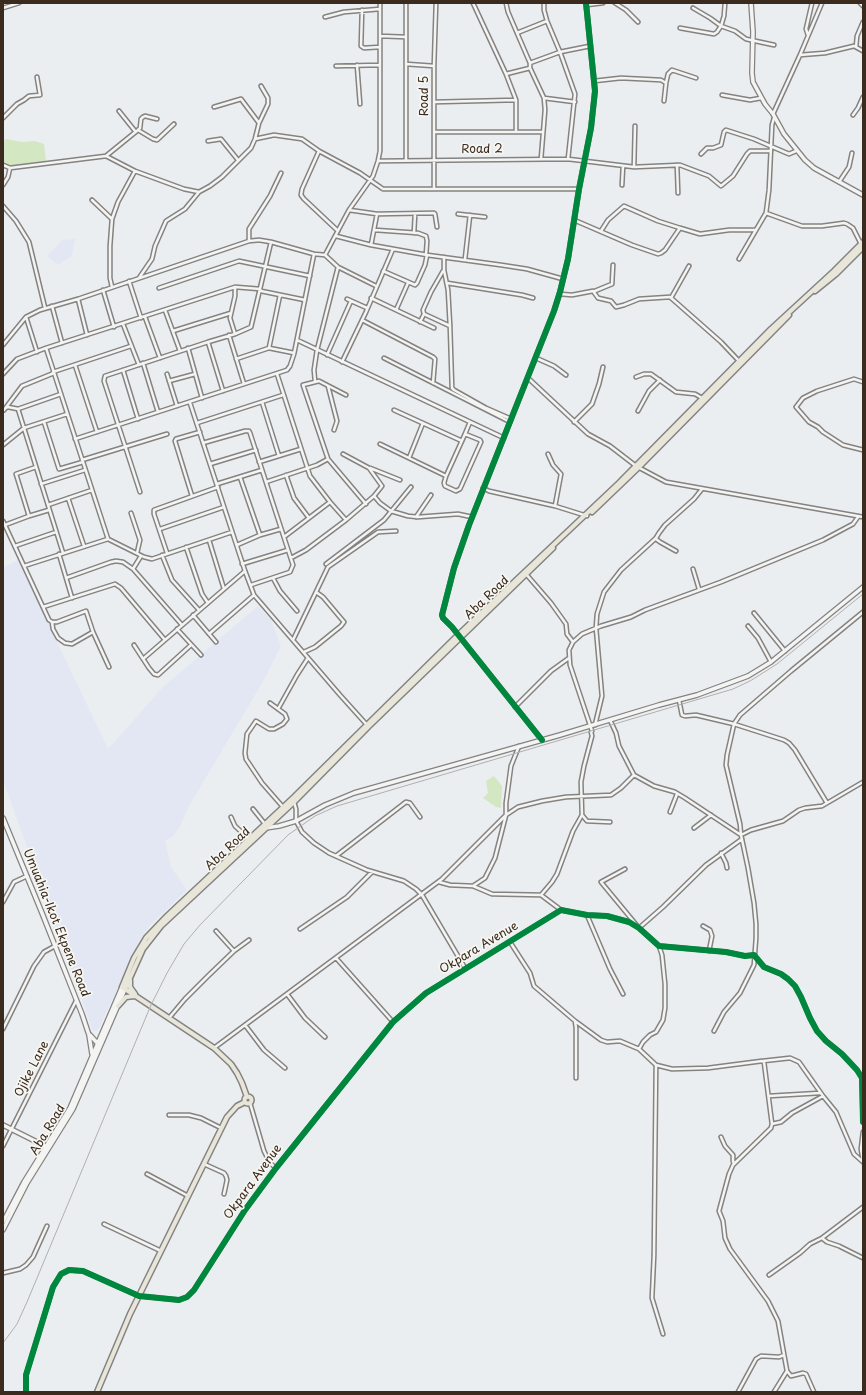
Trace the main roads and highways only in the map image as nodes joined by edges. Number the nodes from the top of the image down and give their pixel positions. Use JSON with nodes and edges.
{"nodes":[{"id":1,"x":862,"y":244,"type":"edge"},
{"id":2,"x":803,"y":299,"type":"junction"},
{"id":3,"x":637,"y":466,"type":"junction"},
{"id":4,"x":554,"y":545,"type":"junction"},
{"id":5,"x":459,"y":636,"type":"junction"},
{"id":6,"x":368,"y":725,"type":"junction"},
{"id":7,"x":265,"y":826,"type":"junction"},
{"id":8,"x":187,"y":899,"type":"junction"},
{"id":9,"x":131,"y":975,"type":"junction"},
{"id":10,"x":123,"y":988,"type":"junction"},
{"id":11,"x":137,"y":997,"type":"junction"},
{"id":12,"x":118,"y":1006,"type":"road end"},
{"id":13,"x":97,"y":1392,"type":"edge"}],
"edges":[{"from":1,"to":2,"type":"main road"},
{"from":2,"to":3,"type":"main road"},
{"from":2,"to":3,"type":"main road"},
{"from":3,"to":4,"type":"main road"},
{"from":4,"to":5,"type":"main road","name":"Aba Road"},
{"from":4,"to":5,"type":"main road","name":"Aba Road"},
{"from":5,"to":6,"type":"main road","name":"Aba Road"},
{"from":6,"to":7,"type":"main road","name":"Aba Road"},
{"from":6,"to":7,"type":"main road","name":"Aba Road"},
{"from":7,"to":8,"type":"main road","name":"Aba Road"},
{"from":7,"to":8,"type":"main road","name":"Aba Road"},
{"from":8,"to":9,"type":"main road","name":"Aba Road"},
{"from":8,"to":10,"type":"main road","name":"Aba Road"},
{"from":9,"to":10,"type":"main road","name":"Aba Road"},
{"from":9,"to":11,"type":"main road"},
{"from":10,"to":11,"type":"main road"},
{"from":11,"to":12,"type":"main road"},
{"from":11,"to":13,"type":"main road"}]}
